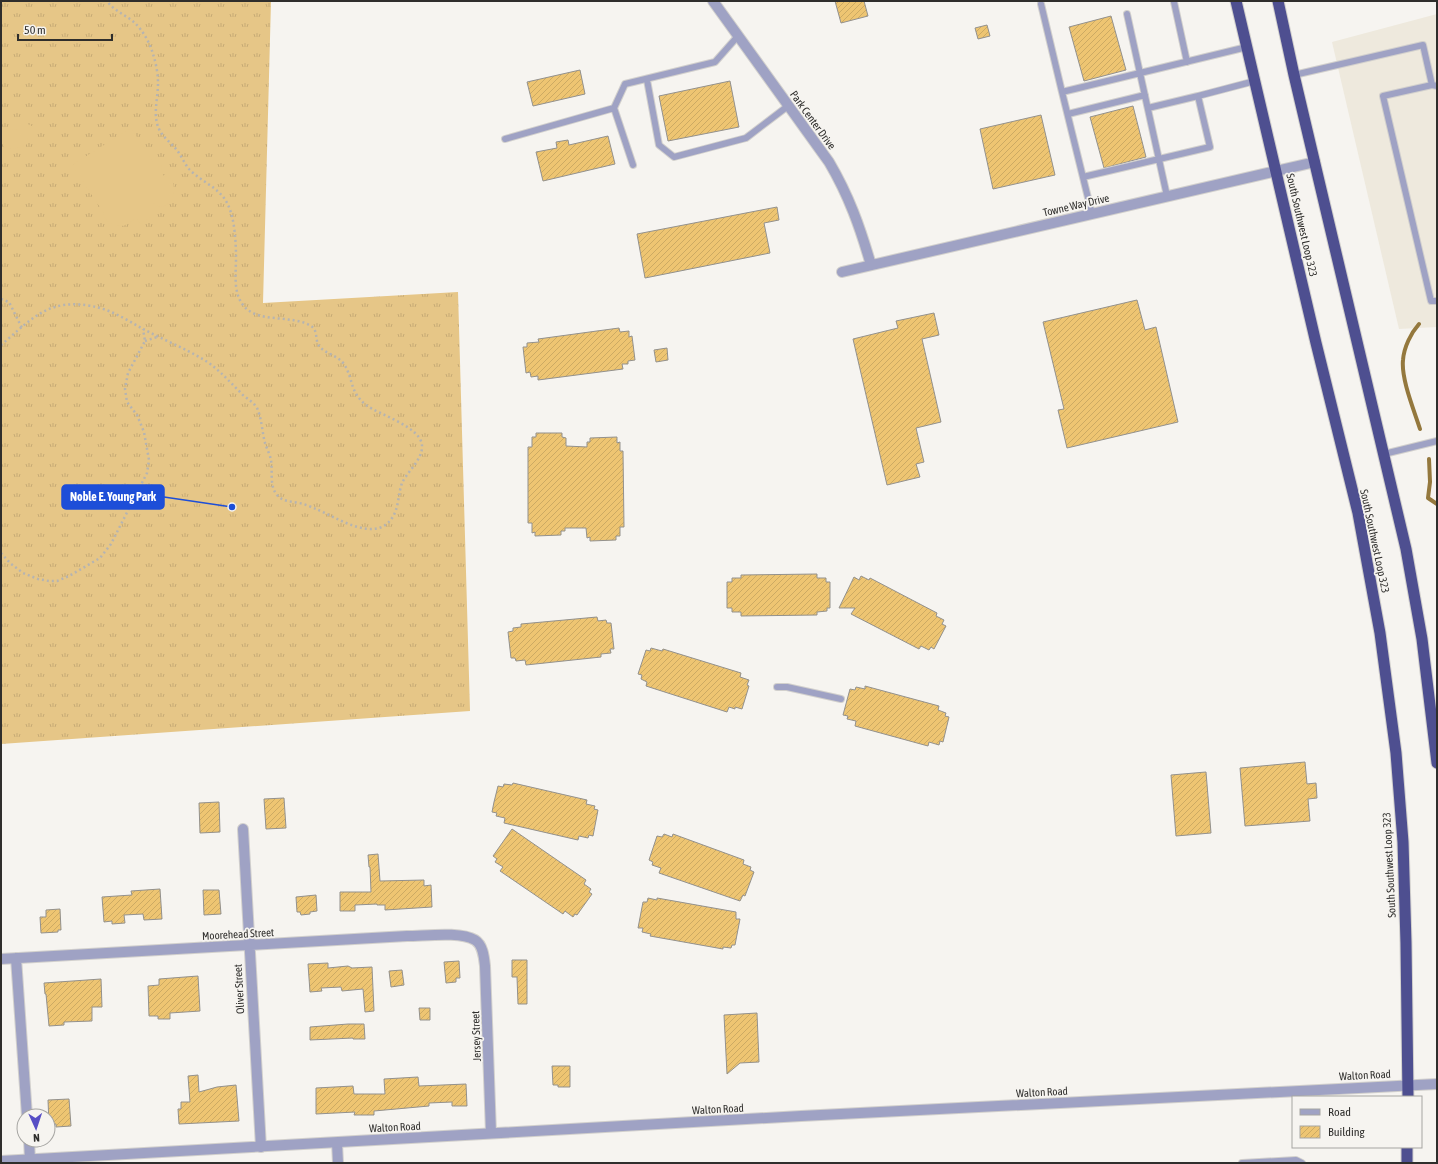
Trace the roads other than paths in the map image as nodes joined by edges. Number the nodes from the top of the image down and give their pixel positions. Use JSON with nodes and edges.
{"nodes":[{"id":1,"x":713,"y":1,"type":"edge"},
{"id":2,"x":1236,"y":1,"type":"edge"},
{"id":3,"x":1278,"y":1,"type":"edge"},
{"id":4,"x":1174,"y":2,"type":"dead end"},
{"id":5,"x":1041,"y":4,"type":"dead end"},
{"id":6,"x":1127,"y":14,"type":"dead end"},
{"id":7,"x":738,"y":36,"type":"junction"},
{"id":8,"x":1247,"y":47,"type":"junction"},
{"id":9,"x":1187,"y":62,"type":"junction"},
{"id":10,"x":1141,"y":73,"type":"junction"},
{"id":11,"x":1294,"y":75,"type":"junction"},
{"id":12,"x":647,"y":80,"type":"junction"},
{"id":13,"x":1255,"y":82,"type":"junction"},
{"id":14,"x":1435,"y":86,"type":"edge"},
{"id":15,"x":1062,"y":92,"type":"junction"},
{"id":16,"x":1145,"y":95,"type":"junction"},
{"id":17,"x":1198,"y":96,"type":"junction"},
{"id":18,"x":788,"y":106,"type":"junction"},
{"id":19,"x":614,"y":108,"type":"junction"},
{"id":20,"x":1148,"y":108,"type":"junction"},
{"id":21,"x":1068,"y":114,"type":"junction"},
{"id":22,"x":505,"y":139,"type":"dead end"},
{"id":23,"x":1159,"y":159,"type":"junction"},
{"id":24,"x":1315,"y":162,"type":"junction"},
{"id":25,"x":633,"y":165,"type":"dead end"},
{"id":26,"x":1276,"y":171,"type":"junction"},
{"id":27,"x":1083,"y":177,"type":"junction"},
{"id":28,"x":1167,"y":196,"type":"junction"},
{"id":29,"x":1092,"y":214,"type":"junction"},
{"id":30,"x":871,"y":265,"type":"junction"},
{"id":31,"x":842,"y":272,"type":"dead end"},
{"id":32,"x":1437,"y":301,"type":"edge"},
{"id":33,"x":1437,"y":441,"type":"edge"},
{"id":34,"x":1384,"y":454,"type":"junction"},
{"id":35,"x":777,"y":687,"type":"dead end"},
{"id":36,"x":840,"y":699,"type":"dead end"},
{"id":37,"x":1437,"y":763,"type":"edge"},
{"id":38,"x":243,"y":830,"type":"dead end"},
{"id":39,"x":476,"y":940,"type":"joint"},
{"id":40,"x":249,"y":946,"type":"junction"},
{"id":41,"x":16,"y":958,"type":"junction"},
{"id":42,"x":1,"y":959,"type":"edge"},
{"id":43,"x":1437,"y":1084,"type":"edge"},
{"id":44,"x":1408,"y":1085,"type":"junction"},
{"id":45,"x":1408,"y":1096,"type":"edge"},
{"id":46,"x":26,"y":1108,"type":"edge"},
{"id":47,"x":491,"y":1133,"type":"junction"},
{"id":48,"x":337,"y":1143,"type":"junction"},
{"id":49,"x":261,"y":1147,"type":"junction"},
{"id":50,"x":29,"y":1148,"type":"edge"},
{"id":51,"x":1407,"y":1148,"type":"edge"},
{"id":52,"x":30,"y":1160,"type":"junction"},
{"id":53,"x":87,"y":1160,"type":"edge"},
{"id":54,"x":1,"y":1162,"type":"edge"},
{"id":55,"x":338,"y":1163,"type":"edge"},
{"id":56,"x":1242,"y":1163,"type":"edge"},
{"id":57,"x":1302,"y":1163,"type":"edge"},
{"id":58,"x":1407,"y":1163,"type":"edge"}],
"edges":[{"from":1,"to":7,"type":"street","name":"Park Center Drive"},
{"from":2,"to":8,"type":"highway","name":"South Southwest Loop 323"},
{"from":3,"to":11,"type":"highway"},
{"from":4,"to":9,"type":"lane"},
{"from":5,"to":15,"type":"lane"},
{"from":6,"to":10,"type":"lane"},
{"from":7,"to":12,"type":"lane"},
{"from":7,"to":18,"type":"street","name":"Park Center Drive"},
{"from":8,"to":9,"type":"lane"},
{"from":8,"to":13,"type":"highway","name":"South Southwest Loop 323"},
{"from":9,"to":10,"type":"lane"},
{"from":10,"to":15,"type":"lane"},
{"from":10,"to":16,"type":"lane"},
{"from":11,"to":14,"type":"lane"},
{"from":11,"to":24,"type":"highway"},
{"from":12,"to":18,"type":"lane"},
{"from":12,"to":19,"type":"lane"},
{"from":13,"to":17,"type":"lane"},
{"from":13,"to":26,"type":"highway","name":"South Southwest Loop 323"},
{"from":14,"to":32,"type":"lane"},
{"from":15,"to":21,"type":"lane"},
{"from":16,"to":20,"type":"lane"},
{"from":16,"to":21,"type":"lane"},
{"from":17,"to":20,"type":"lane"},
{"from":17,"to":23,"type":"lane"},
{"from":18,"to":30,"type":"street","name":"Park Center Drive"},
{"from":19,"to":22,"type":"lane"},
{"from":19,"to":25,"type":"lane"},
{"from":20,"to":23,"type":"lane"},
{"from":21,"to":27,"type":"lane"},
{"from":23,"to":27,"type":"lane"},
{"from":23,"to":28,"type":"lane"},
{"from":24,"to":26,"type":"street","name":"Towne Way Drive"},
{"from":24,"to":34,"type":"highway"},
{"from":26,"to":28,"type":"street","name":"Towne Way Drive"},
{"from":26,"to":44,"type":"highway","name":"South Southwest Loop 323"},
{"from":27,"to":29,"type":"lane"},
{"from":28,"to":29,"type":"street","name":"Towne Way Drive"},
{"from":29,"to":30,"type":"street","name":"Towne Way Drive"},
{"from":30,"to":31,"type":"street","name":"Towne Way Drive"},
{"from":33,"to":34,"type":"lane"},
{"from":34,"to":37,"type":"highway"},
{"from":35,"to":36,"type":"lane"},
{"from":38,"to":40,"type":"street","name":"Oliver Street"},
{"from":39,"to":40,"type":"street","name":"Moorehead Street"},
{"from":39,"to":47,"type":"street","name":"Jersey Street"},
{"from":40,"to":41,"type":"street","name":"Moorehead Street"},
{"from":40,"to":49,"type":"street","name":"Oliver Street"},
{"from":41,"to":42,"type":"street","name":"Moorehead Street"},
{"from":41,"to":46,"type":"street"},
{"from":43,"to":44,"type":"street","name":"Walton Road"},
{"from":44,"to":45,"type":"highway","name":"South Southwest Loop 323"},
{"from":44,"to":47,"type":"street","name":"Walton Road"},
{"from":47,"to":48,"type":"street","name":"Walton Road"},
{"from":48,"to":49,"type":"street","name":"Walton Road"},
{"from":48,"to":55,"type":"street"},
{"from":49,"to":53,"type":"street","name":"Walton Road"},
{"from":50,"to":52,"type":"street"},
{"from":51,"to":58,"type":"highway"},
{"from":52,"to":53,"type":"street","name":"Walton Road"},
{"from":52,"to":54,"type":"street","name":"Walton Road"},
{"from":56,"to":57,"type":"lane"}]}
